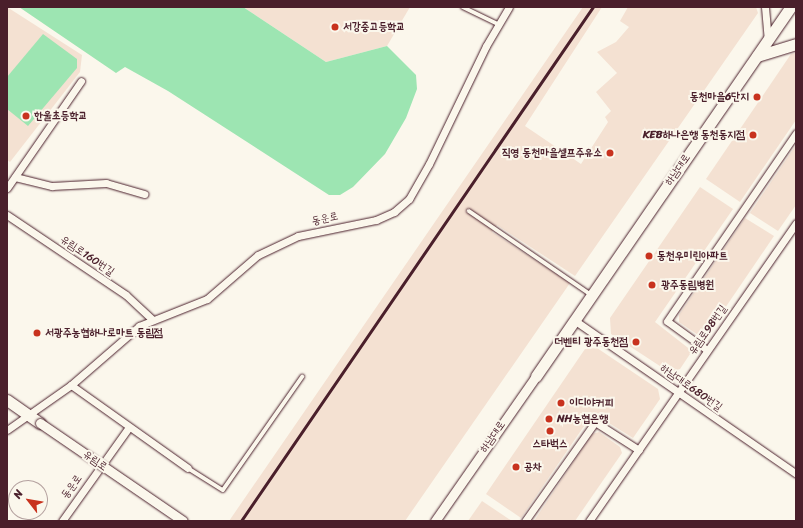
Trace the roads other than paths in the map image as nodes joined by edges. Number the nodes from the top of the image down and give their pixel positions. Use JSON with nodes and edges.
{"nodes":[{"id":1,"x":463,"y":7,"type":"edge"},
{"id":2,"x":509,"y":7,"type":"edge"},
{"id":3,"x":765,"y":7,"type":"edge"},
{"id":4,"x":792,"y":8,"type":"edge"},
{"id":5,"x":498,"y":24,"type":"junction"},
{"id":6,"x":768,"y":40,"type":"junction"},
{"id":7,"x":796,"y":44,"type":"edge"},
{"id":8,"x":757,"y":56,"type":"junction"},
{"id":9,"x":81,"y":81,"type":"dead end"},
{"id":10,"x":796,"y":133,"type":"edge"},
{"id":11,"x":15,"y":177,"type":"junction"},
{"id":12,"x":7,"y":188,"type":"edge"},
{"id":13,"x":144,"y":194,"type":"dead end"},
{"id":14,"x":469,"y":211,"type":"dead end"},
{"id":15,"x":7,"y":215,"type":"edge"},
{"id":16,"x":796,"y":223,"type":"edge"},
{"id":17,"x":591,"y":294,"type":"junction"},
{"id":18,"x":152,"y":319,"type":"junction"},
{"id":19,"x":574,"y":320,"type":"junction"},
{"id":20,"x":707,"y":350,"type":"junction"},
{"id":21,"x":536,"y":376,"type":"joint"},
{"id":22,"x":302,"y":377,"type":"dead end"},
{"id":23,"x":71,"y":385,"type":"junction"},
{"id":24,"x":678,"y":392,"type":"junction"},
{"id":25,"x":7,"y":400,"type":"edge"},
{"id":26,"x":28,"y":415,"type":"junction"},
{"id":27,"x":40,"y":423,"type":"joint"},
{"id":28,"x":129,"y":427,"type":"junction"},
{"id":29,"x":7,"y":430,"type":"edge"},
{"id":30,"x":639,"y":450,"type":"junction"},
{"id":31,"x":188,"y":468,"type":"joint"},
{"id":32,"x":796,"y":474,"type":"edge"},
{"id":33,"x":62,"y":521,"type":"edge"},
{"id":34,"x":182,"y":521,"type":"edge"},
{"id":35,"x":435,"y":521,"type":"edge"},
{"id":36,"x":525,"y":521,"type":"edge"},
{"id":37,"x":589,"y":521,"type":"edge"}],
"edges":[{"from":1,"to":5,"type":"lane"},
{"from":2,"to":5,"type":"street","name":"동운로"},
{"from":3,"to":6,"type":"street"},
{"from":4,"to":6,"type":"main road","name":"하남대로"},
{"from":5,"to":18,"type":"street","name":"동운로"},
{"from":6,"to":8,"type":"main road","name":"하남대로"},
{"from":7,"to":8,"type":"main road"},
{"from":8,"to":17,"type":"main road","name":"하남대로"},
{"from":9,"to":11,"type":"street"},
{"from":10,"to":20,"type":"street"},
{"from":11,"to":12,"type":"street"},
{"from":11,"to":13,"type":"street"},
{"from":14,"to":17,"type":"lane"},
{"from":15,"to":18,"type":"street","name":"유림로160번길"},
{"from":16,"to":20,"type":"street","name":"유림로98번길"},
{"from":17,"to":19,"type":"main road","name":"하남대로"},
{"from":18,"to":23,"type":"street","name":"동운로"},
{"from":19,"to":21,"type":"main road","name":"하남대로"},
{"from":19,"to":24,"type":"street","name":"하남대로680번길"},
{"from":20,"to":24,"type":"street","name":"유림로98번길"},
{"from":21,"to":35,"type":"street","name":"하남대로"},
{"from":22,"to":31,"type":"lane"},
{"from":23,"to":26,"type":"street","name":"동운로"},
{"from":23,"to":28,"type":"street"},
{"from":24,"to":30,"type":"street","name":"유림로98번길"},
{"from":24,"to":32,"type":"street","name":"하남대로680번길"},
{"from":25,"to":26,"type":"main road","name":"유림로"},
{"from":26,"to":27,"type":"main road","name":"유림로"},
{"from":26,"to":29,"type":"street","name":"동운로"},
{"from":27,"to":34,"type":"street","name":"유림로","bridge":true},
{"from":28,"to":31,"type":"street"},
{"from":28,"to":33,"type":"street","name":"동운로"},
{"from":30,"to":36,"type":"street"},
{"from":30,"to":37,"type":"street","name":"유림로98번길"}]}
